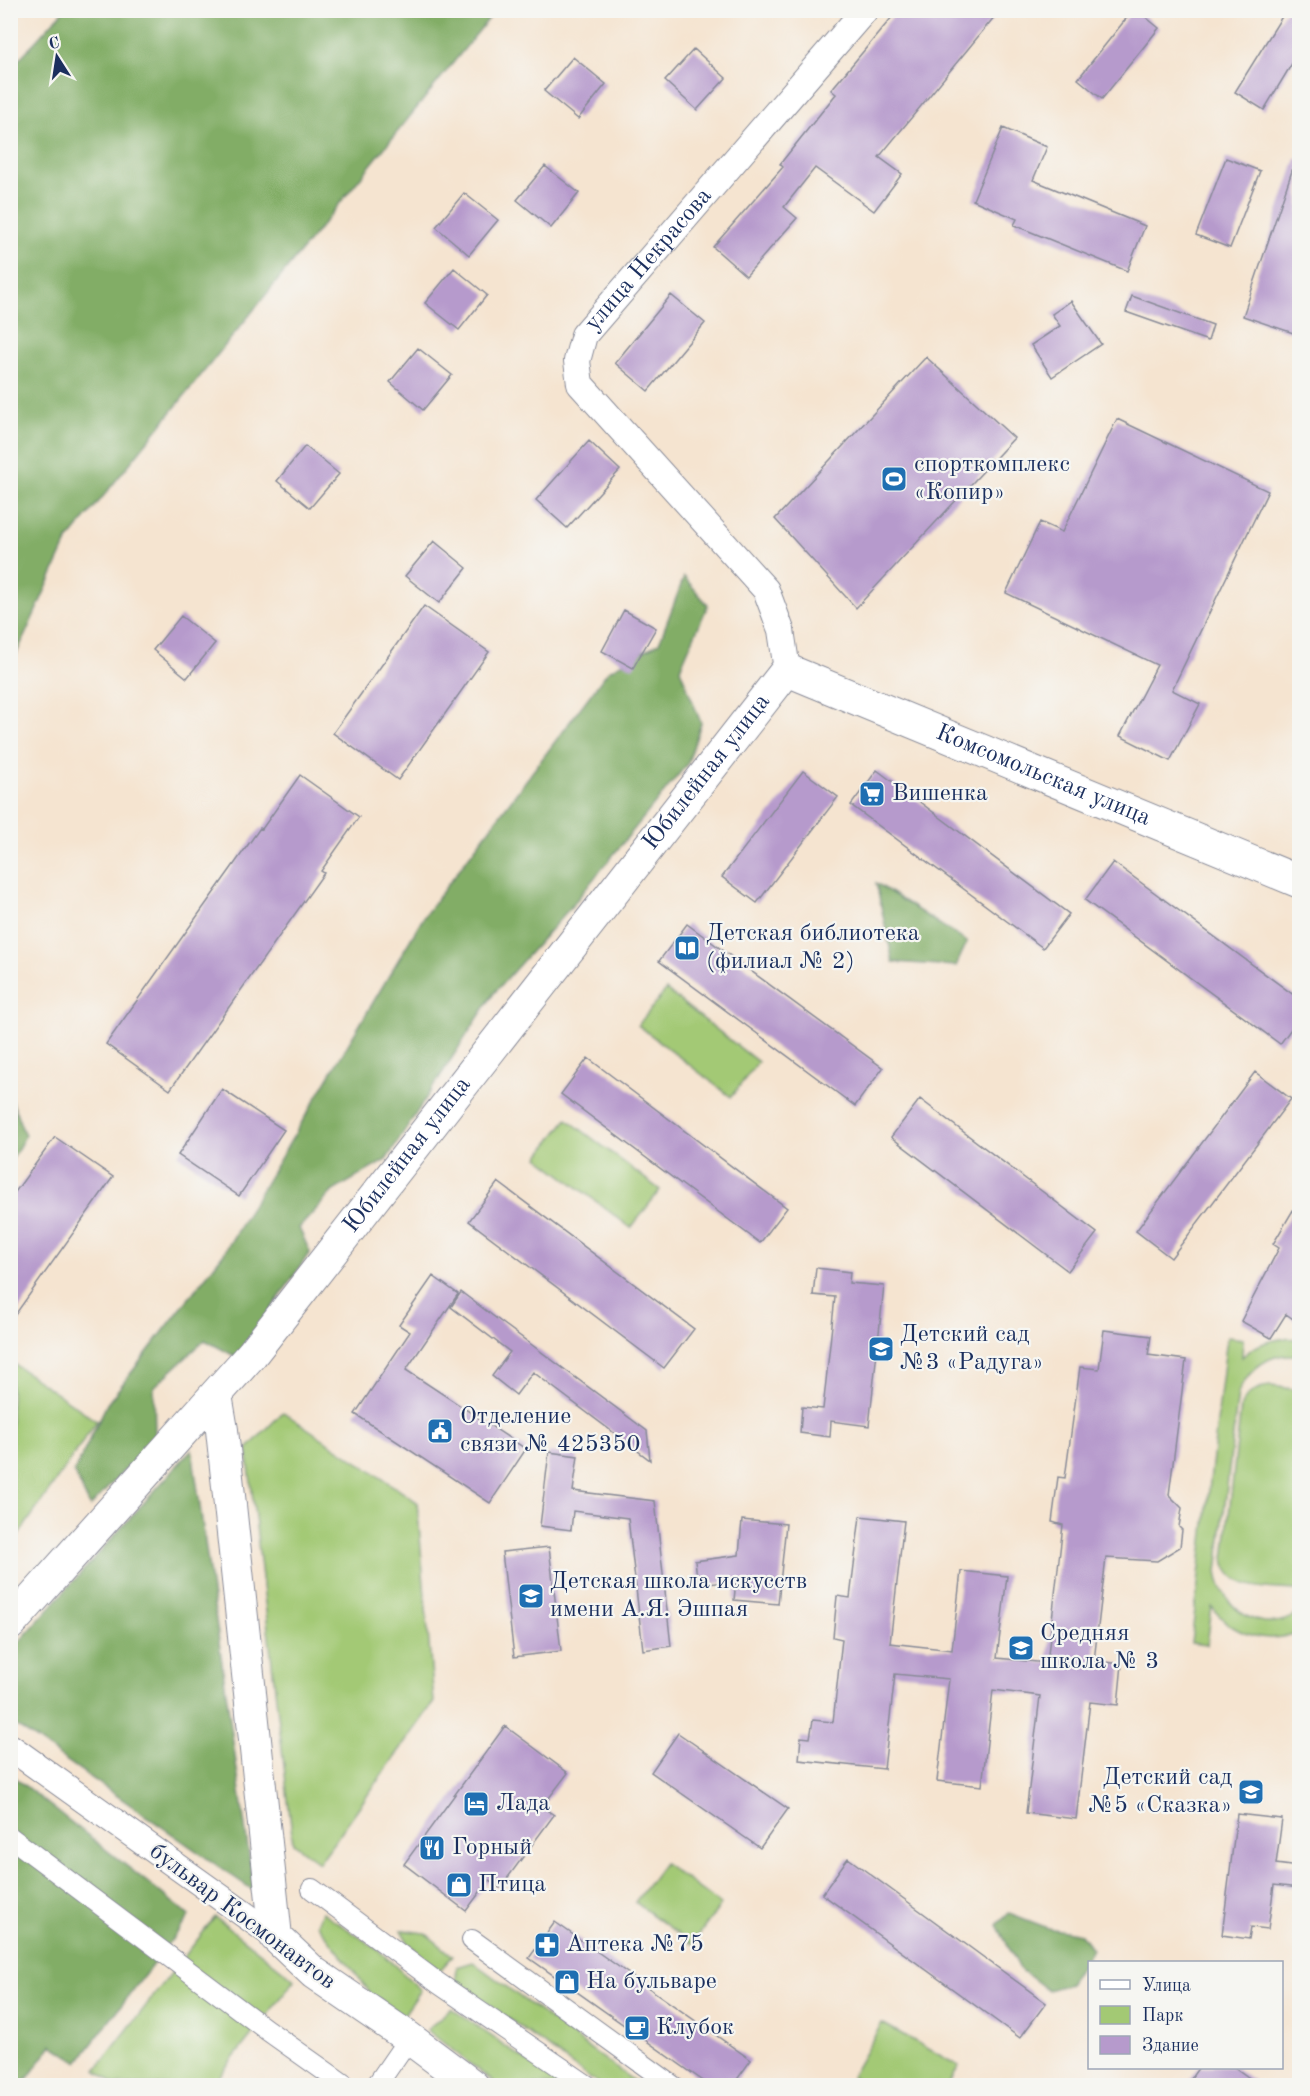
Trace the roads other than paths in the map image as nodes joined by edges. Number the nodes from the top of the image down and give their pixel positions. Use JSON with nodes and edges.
{"nodes":[{"id":1,"x":865,"y":10,"type":"edge"},
{"id":2,"x":787,"y":670,"type":"junction"},
{"id":3,"x":1299,"y":882,"type":"edge"},
{"id":4,"x":216,"y":1395,"type":"junction"},
{"id":5,"x":10,"y":1624,"type":"edge"},
{"id":6,"x":10,"y":1747,"type":"edge"},
{"id":7,"x":10,"y":1837,"type":"edge"},
{"id":8,"x":312,"y":1889,"type":"dead end"},
{"id":9,"x":276,"y":1937,"type":"junction"},
{"id":10,"x":472,"y":1940,"type":"dead end"},
{"id":11,"x":409,"y":2038,"type":"junction"},
{"id":12,"x":346,"y":2085,"type":"edge"},
{"id":13,"x":376,"y":2085,"type":"edge"},
{"id":14,"x":473,"y":2085,"type":"edge"},
{"id":15,"x":588,"y":2085,"type":"edge"},
{"id":16,"x":673,"y":2085,"type":"edge"}],
"edges":[{"from":1,"to":2,"type":"street","name":"улица Некрасова"},
{"from":2,"to":3,"type":"street","name":"Комсомольская улица"},
{"from":2,"to":4,"type":"street","name":"Юбилейная улица"},
{"from":4,"to":5,"type":"street","name":"Юбилейная улица"},
{"from":4,"to":9,"type":"street"},
{"from":6,"to":9,"type":"street","name":"бульвар Космонавтов"},
{"from":7,"to":12,"type":"street"},
{"from":8,"to":15,"type":"street"},
{"from":9,"to":11,"type":"street","name":"бульвар Космонавтов"},
{"from":10,"to":16,"type":"street"},
{"from":11,"to":13,"type":"street"},
{"from":11,"to":14,"type":"street","name":"бульвар Космонавтов"}]}
